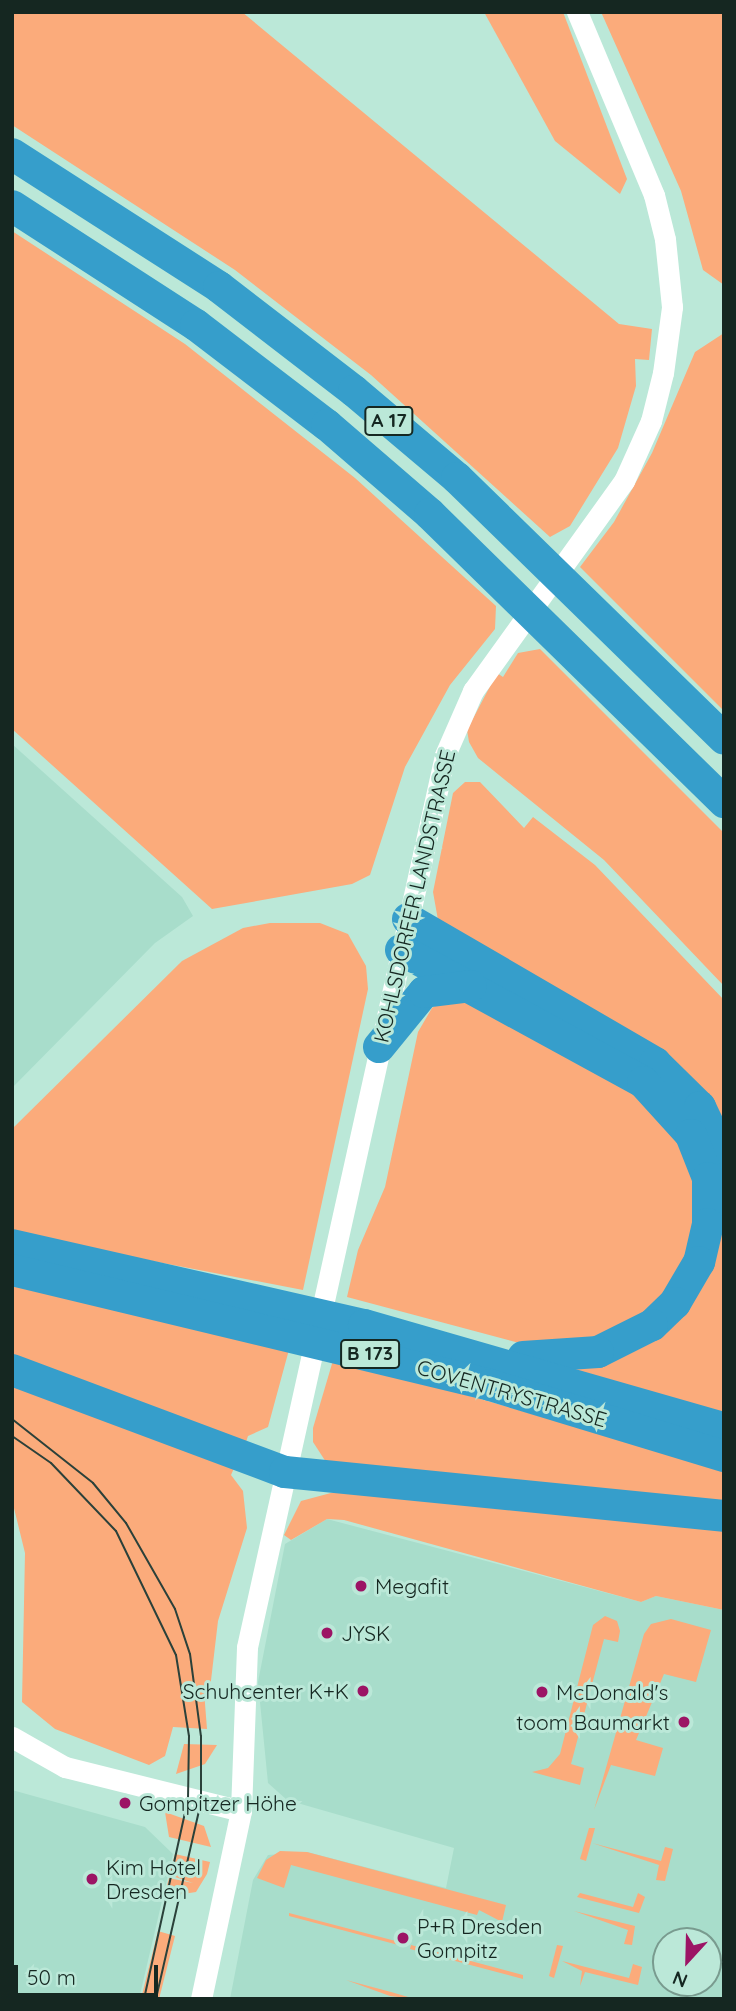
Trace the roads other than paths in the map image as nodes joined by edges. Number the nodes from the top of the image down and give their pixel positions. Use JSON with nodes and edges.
{"nodes":[{"id":1,"x":576,"y":12,"type":"edge"},
{"id":2,"x":12,"y":154,"type":"edge"},
{"id":3,"x":12,"y":206,"type":"edge"},
{"id":4,"x":724,"y":739,"type":"edge"},
{"id":5,"x":724,"y":802,"type":"edge"},
{"id":6,"x":408,"y":919,"type":"junction"},
{"id":7,"x":401,"y":950,"type":"junction"},
{"id":8,"x":472,"y":986,"type":"junction"},
{"id":9,"x":379,"y":1047,"type":"junction"},
{"id":10,"x":724,"y":1158,"type":"edge"},
{"id":11,"x":12,"y":1245,"type":"edge"},
{"id":12,"x":12,"y":1270,"type":"edge"},
{"id":13,"x":488,"y":1357,"type":"junction"},
{"id":14,"x":12,"y":1370,"type":"edge"},
{"id":15,"x":724,"y":1427,"type":"edge"},
{"id":16,"x":724,"y":1456,"type":"edge"},
{"id":17,"x":285,"y":1472,"type":"junction"},
{"id":18,"x":724,"y":1516,"type":"edge"},
{"id":19,"x":12,"y":1737,"type":"edge"},
{"id":20,"x":241,"y":1811,"type":"junction"},
{"id":21,"x":201,"y":1999,"type":"edge"}],
"edges":[{"from":1,"to":6,"type":"street","name":"KOHLSDORFER LANDSTRASSE"},
{"from":2,"to":4,"type":"highway","number":"A 17"},
{"from":3,"to":5,"type":"highway","number":"A 17"},
{"from":6,"to":7,"type":"street","name":"KOHLSDORFER LANDSTRASSE"},
{"from":6,"to":10,"type":"highway"},
{"from":7,"to":8,"type":"highway"},
{"from":7,"to":9,"type":"street","name":"KOHLSDORFER LANDSTRASSE"},
{"from":8,"to":9,"type":"highway"},
{"from":8,"to":13,"type":"highway"},
{"from":9,"to":17,"type":"street","name":"KOHLSDORFER LANDSTRASSE"},
{"from":11,"to":13,"type":"highway","number":"B 173"},
{"from":12,"to":16,"type":"highway","name":"COVENTRYSTRASSE","number":"B 173"},
{"from":13,"to":15,"type":"highway","number":"B 173"},
{"from":14,"to":17,"type":"highway"},
{"from":17,"to":18,"type":"highway"},
{"from":17,"to":20,"type":"street"},
{"from":19,"to":20,"type":"street"},
{"from":20,"to":21,"type":"street"}]}
